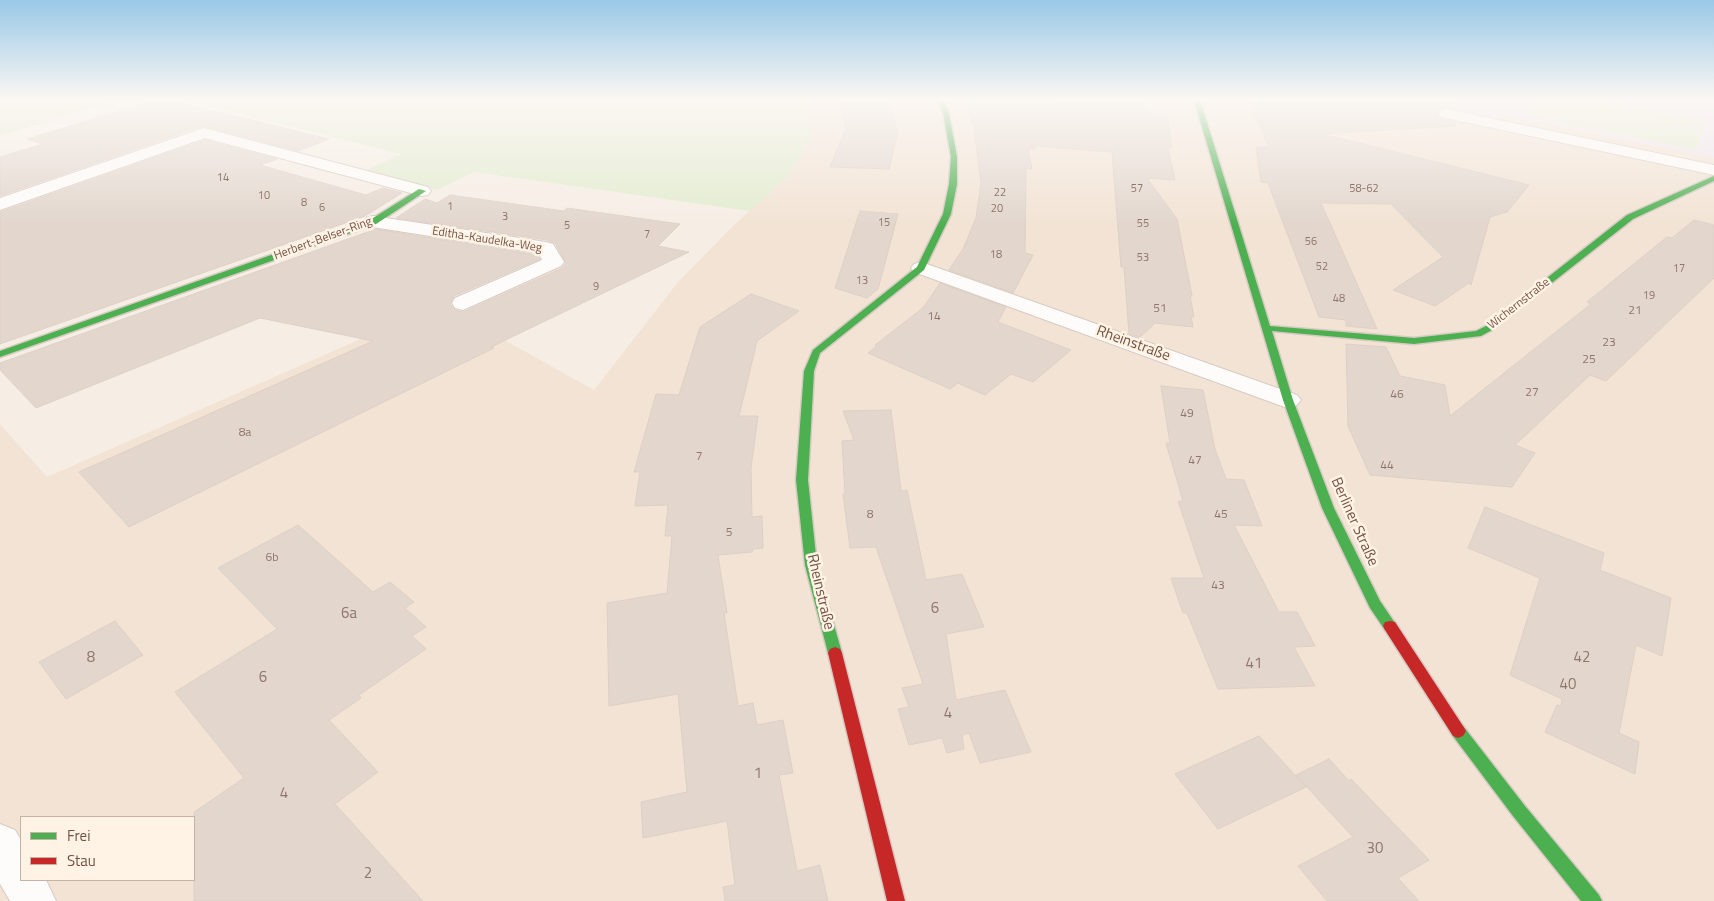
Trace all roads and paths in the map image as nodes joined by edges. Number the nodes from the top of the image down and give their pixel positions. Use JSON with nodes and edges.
{"nodes":[{"id":1,"x":178,"y":142,"type":"edge"},
{"id":2,"x":238,"y":142,"type":"edge"},
{"id":3,"x":952,"y":142,"type":"edge"},
{"id":4,"x":1209,"y":142,"type":"edge"},
{"id":5,"x":1580,"y":142,"type":"edge"},
{"id":6,"x":1714,"y":170,"type":"edge"},
{"id":7,"x":1714,"y":178,"type":"edge"},
{"id":8,"x":422,"y":191,"type":"joint"},
{"id":9,"x":0,"y":204,"type":"edge"},
{"id":10,"x":373,"y":222,"type":"junction"},
{"id":11,"x":920,"y":268,"type":"junction"},
{"id":12,"x":463,"y":303,"type":"dead end"},
{"id":13,"x":1266,"y":328,"type":"junction"},
{"id":14,"x":0,"y":354,"type":"edge"},
{"id":15,"x":1288,"y":400,"type":"junction"},
{"id":16,"x":0,"y":844,"type":"edge"},
{"id":17,"x":20,"y":877,"type":"edge"},
{"id":18,"x":22,"y":881,"type":"edge"},
{"id":19,"x":34,"y":901,"type":"edge"},
{"id":20,"x":896,"y":901,"type":"edge"},
{"id":21,"x":1593,"y":901,"type":"edge"}],
"edges":[{"from":1,"to":9,"type":"street","name":"Herbert-Belser-Ring"},
{"from":2,"to":8,"type":"street","name":"Herbert-Belser-Ring"},
{"from":3,"to":11,"type":"street","name":"Rheinstraße"},
{"from":4,"to":13,"type":"street","name":"Berliner Straße"},
{"from":5,"to":6,"type":"street"},
{"from":7,"to":13,"type":"street","name":"Wichernstraße"},
{"from":8,"to":10,"type":"street","name":"Herbert-Belser-Ring"},
{"from":10,"to":12,"type":"street","name":"Editha-Kaudelka-Weg"},
{"from":10,"to":14,"type":"street","name":"Herbert-Belser-Ring"},
{"from":11,"to":15,"type":"street","name":"Rheinstraße"},
{"from":11,"to":20,"type":"street","name":"Rheinstraße"},
{"from":13,"to":15,"type":"street","name":"Berliner Straße"},
{"from":15,"to":21,"type":"street","name":"Berliner Straße"},
{"from":16,"to":17,"type":"street"},
{"from":18,"to":19,"type":"street"}]}
